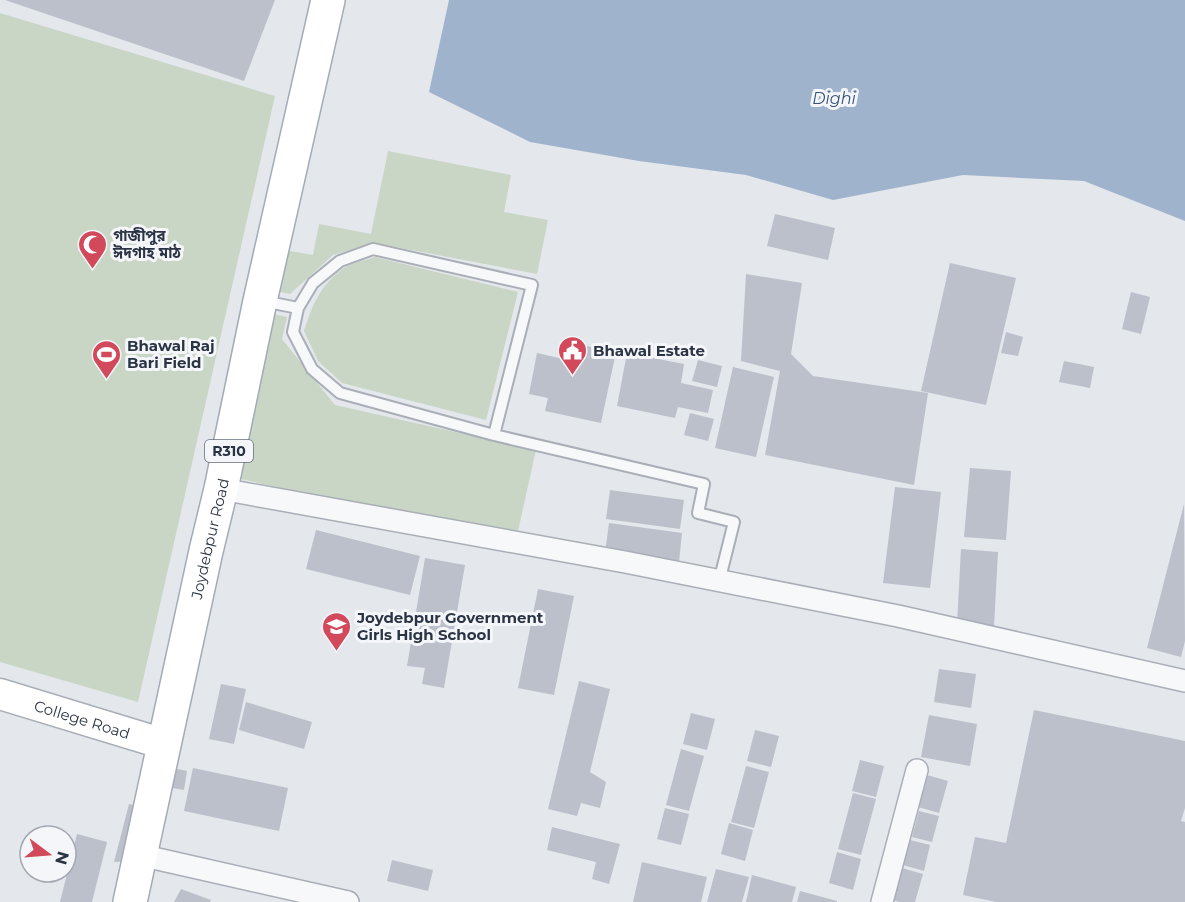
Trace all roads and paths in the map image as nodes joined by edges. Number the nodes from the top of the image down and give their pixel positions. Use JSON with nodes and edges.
{"nodes":[{"id":1,"x":328,"y":0,"type":"edge"},
{"id":2,"x":260,"y":301,"type":"junction"},
{"id":3,"x":298,"y":308,"type":"junction"},
{"id":4,"x":494,"y":435,"type":"junction"},
{"id":5,"x":221,"y":489,"type":"junction"},
{"id":6,"x":718,"y":582,"type":"junction"},
{"id":7,"x":1185,"y":681,"type":"edge"},
{"id":8,"x":0,"y":694,"type":"edge"},
{"id":9,"x":164,"y":744,"type":"junction"},
{"id":10,"x":917,"y":770,"type":"dead end"},
{"id":11,"x":140,"y":855,"type":"junction"},
{"id":12,"x":129,"y":902,"type":"edge"},
{"id":13,"x":348,"y":902,"type":"edge"},
{"id":14,"x":882,"y":902,"type":"edge"}],
"edges":[{"from":1,"to":2,"type":"main road","name":"Joydebpur Road","number":"R310"},
{"from":2,"to":3,"type":"lane"},
{"from":2,"to":5,"type":"main road","name":"Joydebpur Road","number":"R310"},
{"from":3,"to":4,"type":"lane"},
{"from":3,"to":4,"type":"lane"},
{"from":4,"to":6,"type":"lane"},
{"from":5,"to":6,"type":"street"},
{"from":5,"to":9,"type":"main road","name":"Joydebpur Road","number":"R310"},
{"from":6,"to":7,"type":"street"},
{"from":8,"to":9,"type":"main road","name":"College Road"},
{"from":9,"to":11,"type":"main road","name":"Joydebpur Road","number":"R310"},
{"from":10,"to":14,"type":"street"},
{"from":11,"to":12,"type":"main road","name":"Joydebpur Road","number":"R310"},
{"from":11,"to":13,"type":"street"}]}
